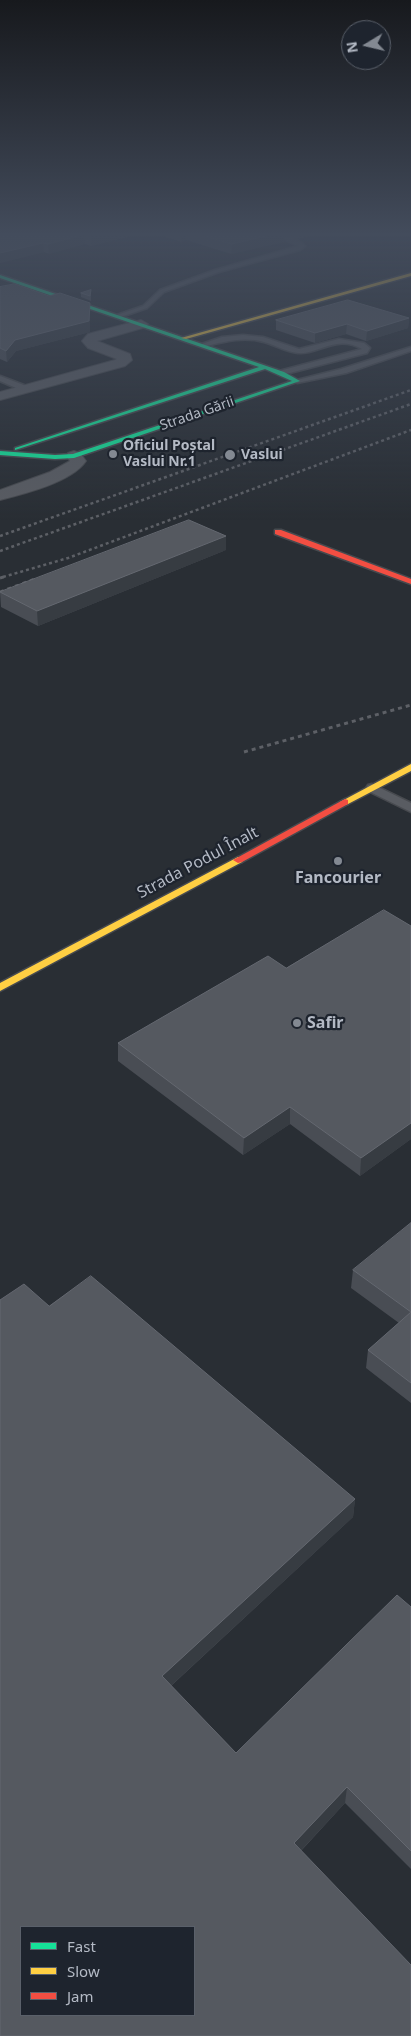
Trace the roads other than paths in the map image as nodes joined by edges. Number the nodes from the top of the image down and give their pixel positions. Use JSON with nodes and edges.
{"nodes":[{"id":1,"x":115,"y":331,"type":"edge"},
{"id":2,"x":163,"y":331,"type":"edge"},
{"id":3,"x":209,"y":331,"type":"edge"},
{"id":4,"x":184,"y":338,"type":"junction"},
{"id":5,"x":203,"y":345,"type":"junction"},
{"id":6,"x":411,"y":349,"type":"edge"},
{"id":7,"x":299,"y":351,"type":"junction"},
{"id":8,"x":328,"y":362,"type":"junction"},
{"id":9,"x":265,"y":367,"type":"junction"},
{"id":10,"x":282,"y":373,"type":"junction"},
{"id":11,"x":0,"y":378,"type":"edge"},
{"id":12,"x":296,"y":380,"type":"junction"},
{"id":13,"x":26,"y":389,"type":"junction"},
{"id":14,"x":0,"y":396,"type":"edge"},
{"id":15,"x":3,"y":453,"type":"edge"},
{"id":16,"x":74,"y":456,"type":"junction"},
{"id":17,"x":0,"y":495,"type":"edge"},
{"id":18,"x":278,"y":532,"type":"dead end"},
{"id":19,"x":411,"y":582,"type":"edge"},
{"id":20,"x":411,"y":767,"type":"edge"},
{"id":21,"x":372,"y":788,"type":"junction"},
{"id":22,"x":411,"y":808,"type":"edge"},
{"id":23,"x":0,"y":988,"type":"edge"}],
"edges":[{"from":1,"to":13,"type":"street"},
{"from":2,"to":4,"type":"street"},
{"from":3,"to":4,"type":"street"},
{"from":4,"to":5,"type":"street"},
{"from":5,"to":7,"type":"lane"},
{"from":5,"to":9,"type":"street"},
{"from":6,"to":12,"type":"lane","name":"Strada Gării"},
{"from":7,"to":8,"type":"lane"},
{"from":7,"to":8,"type":"lane"},
{"from":8,"to":10,"type":"lane"},
{"from":9,"to":10,"type":"street"},
{"from":9,"to":15,"type":"street","name":"Strada Gării"},
{"from":10,"to":12,"type":"street"},
{"from":11,"to":13,"type":"lane"},
{"from":12,"to":16,"type":"street","name":"Strada Gării"},
{"from":13,"to":14,"type":"street"},
{"from":15,"to":16,"type":"street","name":"Strada Gării"},
{"from":16,"to":17,"type":"street"},
{"from":18,"to":19,"type":"street"},
{"from":20,"to":21,"type":"street","name":"Strada Podul Înalt"},
{"from":21,"to":22,"type":"lane"},
{"from":21,"to":23,"type":"street","name":"Strada Podul Înalt"}]}
